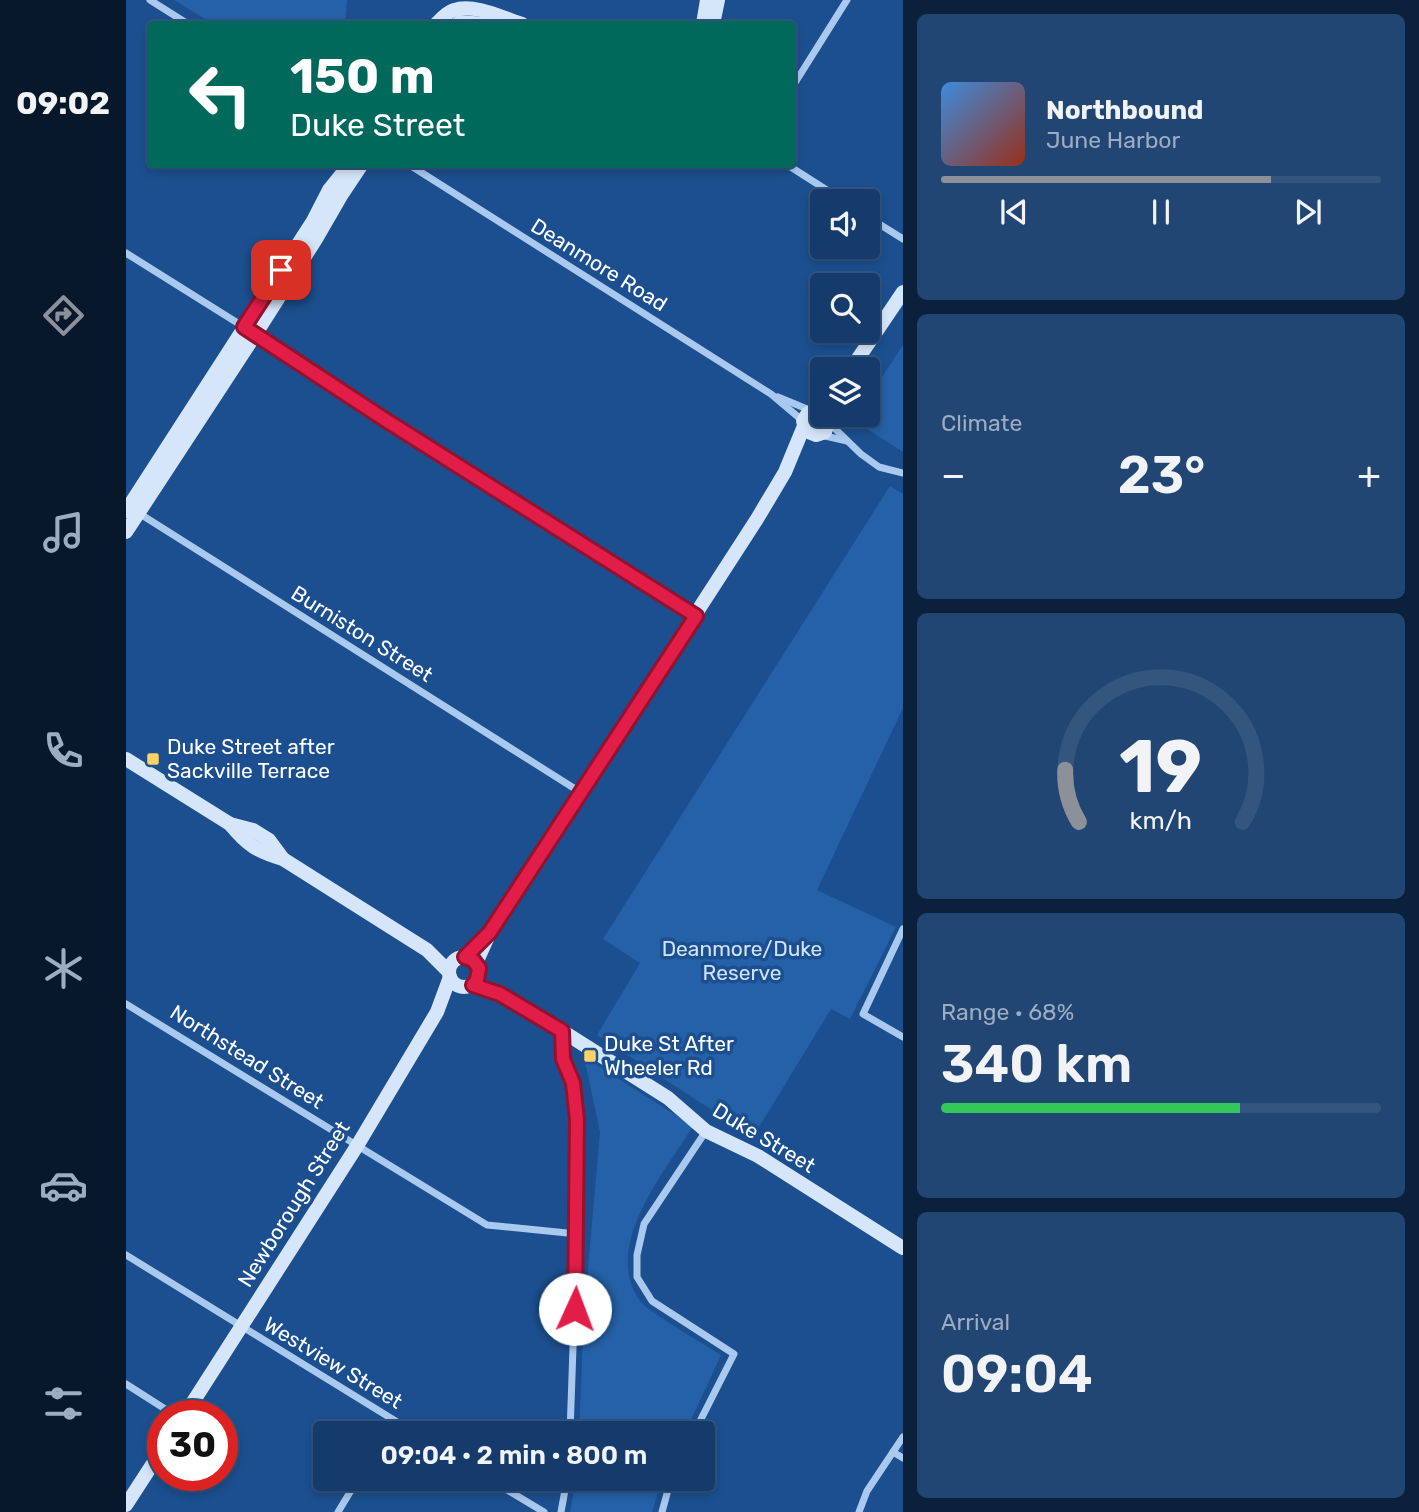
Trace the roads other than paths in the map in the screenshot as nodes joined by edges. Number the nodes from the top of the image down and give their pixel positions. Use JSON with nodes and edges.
{"nodes":[{"id":1,"x":150,"y":0,"type":"edge"},
{"id":2,"x":707,"y":0,"type":"edge"},
{"id":3,"x":718,"y":0,"type":"edge"},
{"id":4,"x":847,"y":0,"type":"edge"},
{"id":5,"x":461,"y":14,"type":"edge"},
{"id":6,"x":183,"y":21,"type":"edge"},
{"id":7,"x":439,"y":21,"type":"edge"},
{"id":8,"x":477,"y":21,"type":"edge"},
{"id":9,"x":513,"y":21,"type":"edge"},
{"id":10,"x":704,"y":21,"type":"edge"},
{"id":11,"x":714,"y":21,"type":"edge"},
{"id":12,"x":796,"y":81,"type":"edge"},
{"id":13,"x":346,"y":168,"type":"edge"},
{"id":14,"x":359,"y":168,"type":"edge"},
{"id":15,"x":414,"y":168,"type":"edge"},
{"id":16,"x":792,"y":168,"type":"edge"},
{"id":17,"x":825,"y":189,"type":"edge"},
{"id":18,"x":880,"y":225,"type":"edge"},
{"id":19,"x":903,"y":239,"type":"edge"},
{"id":20,"x":126,"y":253,"type":"edge"},
{"id":21,"x":903,"y":292,"type":"edge"},
{"id":22,"x":250,"y":331,"type":"junction"},
{"id":23,"x":859,"y":357,"type":"edge"},
{"id":24,"x":771,"y":394,"type":"junction"},
{"id":25,"x":810,"y":414,"type":"edge"},
{"id":26,"x":810,"y":414,"type":"edge"},
{"id":27,"x":814,"y":427,"type":"edge"},
{"id":28,"x":830,"y":427,"type":"edge"},
{"id":29,"x":830,"y":427,"type":"edge"},
{"id":30,"x":848,"y":441,"type":"junction"},
{"id":31,"x":903,"y":473,"type":"edge"},
{"id":32,"x":130,"y":509,"type":"edge"},
{"id":33,"x":126,"y":532,"type":"edge"},
{"id":34,"x":696,"y":616,"type":"junction"},
{"id":35,"x":126,"y":759,"type":"edge"},
{"id":36,"x":580,"y":792,"type":"junction"},
{"id":37,"x":903,"y":929,"type":"edge"},
{"id":38,"x":427,"y":950,"type":"junction"},
{"id":39,"x":469,"y":971,"type":"junction"},
{"id":40,"x":450,"y":975,"type":"junction"},
{"id":41,"x":126,"y":1004,"type":"edge"},
{"id":42,"x":437,"y":1012,"type":"junction"},
{"id":43,"x":562,"y":1031,"type":"junction"},
{"id":44,"x":903,"y":1037,"type":"edge"},
{"id":45,"x":706,"y":1131,"type":"junction"},
{"id":46,"x":356,"y":1146,"type":"junction"},
{"id":47,"x":577,"y":1234,"type":"junction"},
{"id":48,"x":903,"y":1248,"type":"edge"},
{"id":49,"x":126,"y":1255,"type":"edge"},
{"id":50,"x":241,"y":1327,"type":"junction"},
{"id":51,"x":126,"y":1384,"type":"edge"},
{"id":52,"x":151,"y":1400,"type":"edge"},
{"id":53,"x":194,"y":1400,"type":"edge"},
{"id":54,"x":393,"y":1420,"type":"edge"},
{"id":55,"x":570,"y":1421,"type":"edge"},
{"id":56,"x":700,"y":1421,"type":"edge"},
{"id":57,"x":903,"y":1437,"type":"edge"},
{"id":58,"x":893,"y":1452,"type":"junction"},
{"id":59,"x":903,"y":1458,"type":"edge"},
{"id":60,"x":147,"y":1473,"type":"edge"},
{"id":61,"x":351,"y":1491,"type":"edge"},
{"id":62,"x":509,"y":1491,"type":"edge"},
{"id":63,"x":565,"y":1491,"type":"edge"},
{"id":64,"x":668,"y":1491,"type":"edge"},
{"id":65,"x":126,"y":1505,"type":"edge"},
{"id":66,"x":338,"y":1512,"type":"edge"},
{"id":67,"x":544,"y":1512,"type":"edge"},
{"id":68,"x":561,"y":1512,"type":"edge"},
{"id":69,"x":662,"y":1512,"type":"edge"},
{"id":70,"x":859,"y":1512,"type":"edge"}],
"edges":[{"from":1,"to":6,"type":"street"},
{"from":2,"to":10,"type":"main road"},
{"from":3,"to":11,"type":"main road"},
{"from":4,"to":12,"type":"street"},
{"from":5,"to":7,"type":"main road"},
{"from":5,"to":8,"type":"main road"},
{"from":5,"to":9,"type":"main road"},
{"from":13,"to":22,"type":"main road"},
{"from":14,"to":22,"type":"main road"},
{"from":15,"to":24,"type":"street","name":"Deanmore Road"},
{"from":16,"to":17,"type":"street"},
{"from":18,"to":19,"type":"street"},
{"from":20,"to":22,"type":"street"},
{"from":21,"to":23,"type":"main road"},
{"from":22,"to":32,"type":"main road"},
{"from":22,"to":34,"type":"street"},
{"from":24,"to":25,"type":"street","name":"Deanmore Road"},
{"from":24,"to":26,"type":"street","name":"Deanmore Road"},
{"from":27,"to":34,"type":"main road","name":"Newborough Street"},
{"from":28,"to":30,"type":"street"},
{"from":29,"to":30,"type":"street"},
{"from":30,"to":31,"type":"street"},
{"from":32,"to":33,"type":"main road"},
{"from":32,"to":36,"type":"street","name":"Burniston Street"},
{"from":34,"to":36,"type":"main road","name":"Newborough Street"},
{"from":35,"to":38,"type":"main road","name":"Duke Street"},
{"from":36,"to":39,"type":"main road","name":"Newborough Street"},
{"from":37,"to":44,"type":"street"},
{"from":38,"to":39,"type":"main road","name":"Duke Street"},
{"from":38,"to":40,"type":"main road","name":"Duke Street"},
{"from":39,"to":40,"type":"main road"},
{"from":39,"to":40,"type":"main road","name":"Duke Street"},
{"from":39,"to":42,"type":"main road","name":"Newborough Street"},
{"from":39,"to":43,"type":"main road","name":"Duke Street"},
{"from":40,"to":42,"type":"main road","name":"Newborough Street"},
{"from":41,"to":46,"type":"street","name":"Northstead Street"},
{"from":42,"to":46,"type":"main road","name":"Newborough Street"},
{"from":43,"to":45,"type":"main road","name":"Duke Street"},
{"from":43,"to":47,"type":"street"},
{"from":45,"to":48,"type":"main road","name":"Duke Street"},
{"from":45,"to":56,"type":"street"},
{"from":46,"to":47,"type":"street","name":"Northstead Street"},
{"from":46,"to":50,"type":"main road","name":"Newborough Street"},
{"from":47,"to":55,"type":"street"},
{"from":49,"to":50,"type":"street","name":"Westview Street"},
{"from":50,"to":53,"type":"main road","name":"Newborough Street"},
{"from":50,"to":54,"type":"street","name":"Westview Street"},
{"from":51,"to":52,"type":"street"},
{"from":57,"to":58,"type":"street"},
{"from":58,"to":59,"type":"street"},
{"from":58,"to":70,"type":"street"},
{"from":60,"to":65,"type":"main road"},
{"from":61,"to":66,"type":"street"},
{"from":62,"to":67,"type":"street"},
{"from":63,"to":68,"type":"street"},
{"from":64,"to":69,"type":"street"}]}
